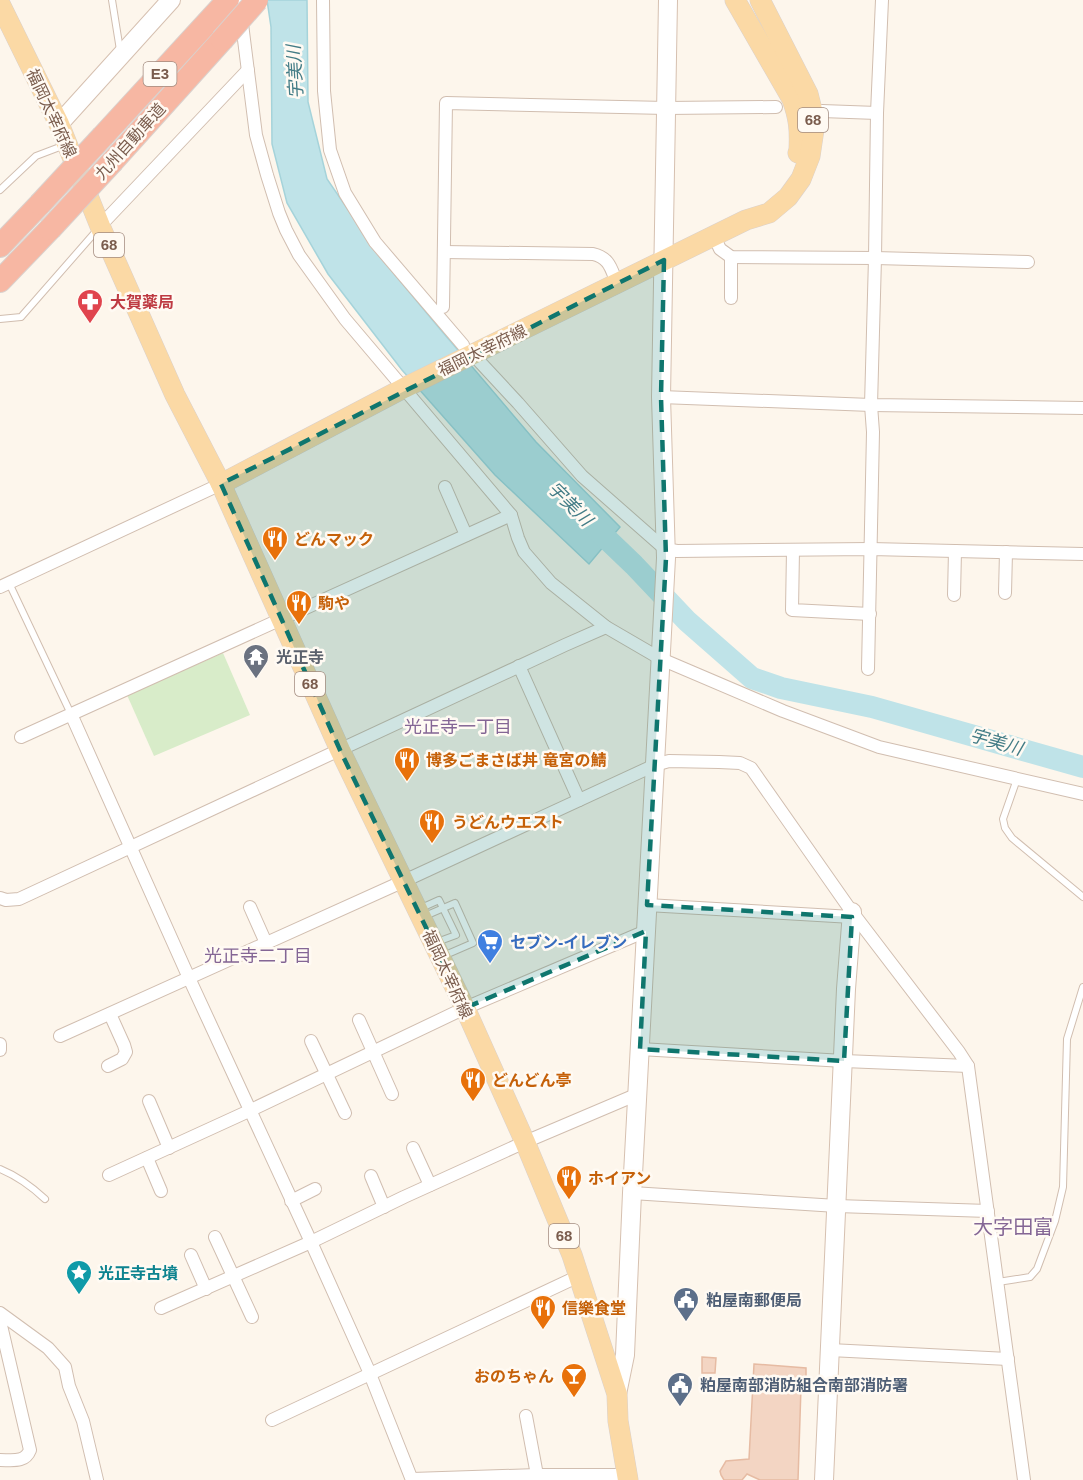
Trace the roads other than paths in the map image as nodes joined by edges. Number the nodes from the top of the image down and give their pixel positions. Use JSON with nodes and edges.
{"nodes":[{"id":1,"x":112,"y":0,"type":"edge"},
{"id":2,"x":171,"y":0,"type":"edge"},
{"id":3,"x":239,"y":0,"type":"edge"},
{"id":4,"x":257,"y":0,"type":"edge"},
{"id":5,"x":323,"y":0,"type":"edge"},
{"id":6,"x":668,"y":0,"type":"edge"},
{"id":7,"x":735,"y":0,"type":"edge"},
{"id":8,"x":760,"y":0,"type":"edge"},
{"id":9,"x":882,"y":0,"type":"edge"},
{"id":10,"x":0,"y":4,"type":"edge"},
{"id":11,"x":223,"y":6,"type":"edge"},
{"id":12,"x":7,"y":35,"type":"edge"},
{"id":13,"x":121,"y":56,"type":"junction"},
{"id":14,"x":248,"y":70,"type":"junction"},
{"id":15,"x":776,"y":107,"type":"dead end"},
{"id":16,"x":666,"y":108,"type":"junction"},
{"id":17,"x":822,"y":111,"type":"dead end"},
{"id":18,"x":877,"y":113,"type":"junction"},
{"id":19,"x":59,"y":124,"type":"junction"},
{"id":20,"x":68,"y":144,"type":"junction"},
{"id":21,"x":0,"y":190,"type":"edge"},
{"id":22,"x":746,"y":220,"type":"junction"},
{"id":23,"x":100,"y":226,"type":"junction"},
{"id":24,"x":714,"y":236,"type":"junction"},
{"id":25,"x":4,"y":241,"type":"edge"},
{"id":26,"x":444,"y":252,"type":"junction"},
{"id":27,"x":731,"y":257,"type":"junction"},
{"id":28,"x":876,"y":258,"type":"junction"},
{"id":29,"x":664,"y":260,"type":"junction"},
{"id":30,"x":1028,"y":262,"type":"dead end"},
{"id":31,"x":7,"y":273,"type":"edge"},
{"id":32,"x":617,"y":283,"type":"junction"},
{"id":33,"x":731,"y":298,"type":"dead end"},
{"id":34,"x":443,"y":307,"type":"dead end"},
{"id":35,"x":0,"y":319,"type":"edge"},
{"id":36,"x":472,"y":354,"type":"junction"},
{"id":37,"x":404,"y":388,"type":"junction"},
{"id":38,"x":661,"y":397,"type":"junction"},
{"id":39,"x":871,"y":405,"type":"junction"},
{"id":40,"x":1083,"y":408,"type":"edge"},
{"id":41,"x":221,"y":484,"type":"junction"},
{"id":42,"x":445,"y":487,"type":"dead end"},
{"id":43,"x":511,"y":515,"type":"junction"},
{"id":44,"x":466,"y":535,"type":"junction"},
{"id":45,"x":871,"y":549,"type":"junction"},
{"id":46,"x":793,"y":550,"type":"junction"},
{"id":47,"x":955,"y":551,"type":"junction"},
{"id":48,"x":1006,"y":552,"type":"junction"},
{"id":49,"x":666,"y":554,"type":"junction"},
{"id":50,"x":1083,"y":554,"type":"edge"},
{"id":51,"x":5,"y":585,"type":"edge"},
{"id":52,"x":1005,"y":593,"type":"dead end"},
{"id":53,"x":954,"y":595,"type":"dead end"},
{"id":54,"x":870,"y":614,"type":"junction"},
{"id":55,"x":280,"y":618,"type":"junction"},
{"id":56,"x":606,"y":627,"type":"junction"},
{"id":57,"x":661,"y":651,"type":"junction"},
{"id":58,"x":519,"y":666,"type":"junction"},
{"id":59,"x":868,"y":669,"type":"dead end"},
{"id":60,"x":71,"y":714,"type":"junction"},
{"id":61,"x":21,"y":737,"type":"dead end"},
{"id":62,"x":340,"y":750,"type":"junction"},
{"id":63,"x":655,"y":765,"type":"junction"},
{"id":64,"x":1017,"y":779,"type":"junction"},
{"id":65,"x":1083,"y":794,"type":"edge"},
{"id":66,"x":579,"y":800,"type":"junction"},
{"id":67,"x":131,"y":846,"type":"junction"},
{"id":68,"x":404,"y":881,"type":"junction"},
{"id":69,"x":1083,"y":897,"type":"edge"},
{"id":70,"x":0,"y":898,"type":"edge"},
{"id":71,"x":647,"y":905,"type":"junction"},
{"id":72,"x":250,"y":907,"type":"dead end"},
{"id":73,"x":443,"y":908,"type":"junction"},
{"id":74,"x":420,"y":914,"type":"junction"},
{"id":75,"x":852,"y":914,"type":"junction"},
{"id":76,"x":646,"y":931,"type":"junction"},
{"id":77,"x":266,"y":943,"type":"junction"},
{"id":78,"x":437,"y":950,"type":"junction"},
{"id":79,"x":189,"y":978,"type":"junction"},
{"id":80,"x":1083,"y":987,"type":"edge"},
{"id":81,"x":465,"y":1008,"type":"junction"},
{"id":82,"x":110,"y":1014,"type":"junction"},
{"id":83,"x":359,"y":1020,"type":"dead end"},
{"id":84,"x":60,"y":1036,"type":"dead end"},
{"id":85,"x":311,"y":1041,"type":"dead end"},
{"id":86,"x":0,"y":1044,"type":"edge"},
{"id":87,"x":640,"y":1049,"type":"junction"},
{"id":88,"x":0,"y":1050,"type":"edge"},
{"id":89,"x":373,"y":1052,"type":"junction"},
{"id":90,"x":844,"y":1061,"type":"junction"},
{"id":91,"x":108,"y":1066,"type":"dead end"},
{"id":92,"x":968,"y":1066,"type":"junction"},
{"id":93,"x":327,"y":1074,"type":"junction"},
{"id":94,"x":392,"y":1094,"type":"dead end"},
{"id":95,"x":638,"y":1094,"type":"junction"},
{"id":96,"x":149,"y":1101,"type":"dead end"},
{"id":97,"x":249,"y":1111,"type":"junction"},
{"id":98,"x":345,"y":1113,"type":"dead end"},
{"id":99,"x":525,"y":1142,"type":"junction"},
{"id":100,"x":169,"y":1148,"type":"junction"},
{"id":101,"x":413,"y":1148,"type":"dead end"},
{"id":102,"x":147,"y":1158,"type":"junction"},
{"id":103,"x":0,"y":1169,"type":"edge"},
{"id":104,"x":109,"y":1175,"type":"dead end"},
{"id":105,"x":371,"y":1176,"type":"dead end"},
{"id":106,"x":430,"y":1185,"type":"junction"},
{"id":107,"x":315,"y":1189,"type":"dead end"},
{"id":108,"x":161,"y":1191,"type":"dead end"},
{"id":109,"x":632,"y":1193,"type":"junction"},
{"id":110,"x":45,"y":1199,"type":"dead end"},
{"id":111,"x":291,"y":1200,"type":"junction"},
{"id":112,"x":837,"y":1206,"type":"junction"},
{"id":113,"x":384,"y":1207,"type":"junction"},
{"id":114,"x":988,"y":1211,"type":"junction"},
{"id":115,"x":216,"y":1237,"type":"dead end"},
{"id":116,"x":311,"y":1242,"type":"junction"},
{"id":117,"x":191,"y":1255,"type":"dead end"},
{"id":118,"x":579,"y":1276,"type":"junction"},
{"id":119,"x":233,"y":1277,"type":"junction"},
{"id":120,"x":998,"y":1282,"type":"junction"},
{"id":121,"x":206,"y":1289,"type":"junction"},
{"id":122,"x":161,"y":1308,"type":"dead end"},
{"id":123,"x":0,"y":1317,"type":"edge"},
{"id":124,"x":252,"y":1317,"type":"dead end"},
{"id":125,"x":830,"y":1350,"type":"junction"},
{"id":126,"x":1008,"y":1359,"type":"junction"},
{"id":127,"x":370,"y":1374,"type":"junction"},
{"id":128,"x":617,"y":1394,"type":"junction"},
{"id":129,"x":526,"y":1416,"type":"dead end"},
{"id":130,"x":272,"y":1420,"type":"dead end"},
{"id":131,"x":0,"y":1460,"type":"edge"},
{"id":132,"x":537,"y":1474,"type":"junction"},
{"id":133,"x":628,"y":1478,"type":"edge"},
{"id":134,"x":97,"y":1480,"type":"edge"},
{"id":135,"x":412,"y":1480,"type":"edge"},
{"id":136,"x":824,"y":1480,"type":"edge"},
{"id":137,"x":1024,"y":1480,"type":"edge"}],
"edges":[{"from":1,"to":13,"type":"lane"},
{"from":2,"to":13,"type":"street"},
{"from":3,"to":14,"type":"street"},
{"from":4,"to":31,"type":"highway","name":"九州自動車道","number":"E3","bridge":true},
{"from":5,"to":36,"type":"street"},
{"from":6,"to":16,"type":"street"},
{"from":7,"to":22,"type":"main road","name":"福岡太宰府線","number":"68"},
{"from":8,"to":22,"type":"main road","name":"福岡太宰府線","number":"68"},
{"from":9,"to":18,"type":"street"},
{"from":10,"to":12,"type":"main road","name":"福岡太宰府線","number":"68"},
{"from":11,"to":25,"type":"highway","name":"九州自動車道","number":"E3","bridge":true},
{"from":12,"to":19,"type":"main road","name":"福岡太宰府線","number":"68"},
{"from":13,"to":19,"type":"street"},
{"from":14,"to":23,"type":"street"},
{"from":14,"to":37,"type":"street"},
{"from":15,"to":16,"type":"street"},
{"from":16,"to":26,"type":"street"},
{"from":16,"to":29,"type":"street"},
{"from":17,"to":18,"type":"street"},
{"from":18,"to":28,"type":"street"},
{"from":19,"to":20,"type":"main road","name":"福岡太宰府線","number":"68"},
{"from":20,"to":21,"type":"lane"},
{"from":20,"to":23,"type":"main road","name":"福岡太宰府線","number":"68"},
{"from":22,"to":24,"type":"main road","name":"福岡太宰府線","number":"68"},
{"from":23,"to":35,"type":"lane"},
{"from":23,"to":41,"type":"main road","name":"福岡太宰府線","number":"68"},
{"from":24,"to":27,"type":"street"},
{"from":24,"to":29,"type":"main road","name":"福岡太宰府線","number":"68"},
{"from":26,"to":32,"type":"street"},
{"from":26,"to":34,"type":"street"},
{"from":27,"to":28,"type":"street"},
{"from":27,"to":33,"type":"street"},
{"from":28,"to":30,"type":"street"},
{"from":28,"to":39,"type":"street"},
{"from":29,"to":32,"type":"main road","name":"福岡太宰府線","number":"68"},
{"from":29,"to":38,"type":"street"},
{"from":32,"to":36,"type":"main road","name":"福岡太宰府線","number":"68"},
{"from":36,"to":37,"type":"main road","name":"福岡太宰府線","number":"68"},
{"from":36,"to":49,"type":"street"},
{"from":37,"to":41,"type":"main road","name":"福岡太宰府線","number":"68"},
{"from":37,"to":43,"type":"street"},
{"from":38,"to":39,"type":"street"},
{"from":38,"to":49,"type":"street"},
{"from":39,"to":40,"type":"street"},
{"from":39,"to":45,"type":"street"},
{"from":41,"to":51,"type":"street"},
{"from":41,"to":55,"type":"main road","name":"福岡太宰府線","number":"68"},
{"from":42,"to":44,"type":"street"},
{"from":43,"to":44,"type":"street"},
{"from":43,"to":56,"type":"street"},
{"from":44,"to":55,"type":"street"},
{"from":45,"to":46,"type":"street"},
{"from":45,"to":47,"type":"street"},
{"from":45,"to":54,"type":"street"},
{"from":46,"to":49,"type":"street"},
{"from":46,"to":54,"type":"street"},
{"from":47,"to":48,"type":"street"},
{"from":47,"to":53,"type":"street"},
{"from":48,"to":50,"type":"street"},
{"from":48,"to":52,"type":"street"},
{"from":49,"to":57,"type":"street"},
{"from":51,"to":60,"type":"lane"},
{"from":54,"to":59,"type":"street"},
{"from":55,"to":60,"type":"street"},
{"from":55,"to":62,"type":"main road","name":"福岡太宰府線","number":"68"},
{"from":56,"to":57,"type":"street"},
{"from":56,"to":58,"type":"street"},
{"from":57,"to":63,"type":"street"},
{"from":57,"to":64,"type":"street"},
{"from":58,"to":62,"type":"street"},
{"from":58,"to":66,"type":"street"},
{"from":60,"to":61,"type":"street"},
{"from":60,"to":67,"type":"street"},
{"from":62,"to":67,"type":"street"},
{"from":62,"to":68,"type":"main road","name":"福岡太宰府線","number":"68"},
{"from":63,"to":66,"type":"street"},
{"from":63,"to":71,"type":"street"},
{"from":63,"to":75,"type":"street"},
{"from":64,"to":65,"type":"street"},
{"from":64,"to":69,"type":"lane"},
{"from":66,"to":68,"type":"street"},
{"from":67,"to":70,"type":"street"},
{"from":67,"to":79,"type":"street"},
{"from":68,"to":74,"type":"main road","name":"福岡太宰府線","number":"68"},
{"from":68,"to":77,"type":"street"},
{"from":71,"to":75,"type":"street"},
{"from":71,"to":76,"type":"street"},
{"from":72,"to":77,"type":"street"},
{"from":73,"to":74,"type":"lane"},
{"from":73,"to":78,"type":"lane"},
{"from":73,"to":78,"type":"lane"},
{"from":74,"to":78,"type":"main road","name":"福岡太宰府線","number":"68"},
{"from":75,"to":90,"type":"street"},
{"from":75,"to":92,"type":"street"},
{"from":76,"to":81,"type":"street"},
{"from":76,"to":87,"type":"street"},
{"from":77,"to":79,"type":"street"},
{"from":78,"to":81,"type":"main road","name":"福岡太宰府線","number":"68"},
{"from":79,"to":82,"type":"street"},
{"from":79,"to":97,"type":"street"},
{"from":80,"to":120,"type":"lane"},
{"from":81,"to":89,"type":"street"},
{"from":81,"to":99,"type":"main road","name":"福岡太宰府線","number":"68"},
{"from":82,"to":84,"type":"street"},
{"from":82,"to":91,"type":"street"},
{"from":83,"to":89,"type":"street"},
{"from":85,"to":93,"type":"street"},
{"from":86,"to":88,"type":"street"},
{"from":87,"to":90,"type":"street"},
{"from":87,"to":95,"type":"street"},
{"from":89,"to":93,"type":"street"},
{"from":89,"to":94,"type":"street"},
{"from":90,"to":92,"type":"street"},
{"from":90,"to":112,"type":"street"},
{"from":92,"to":114,"type":"street"},
{"from":93,"to":97,"type":"street"},
{"from":93,"to":98,"type":"street"},
{"from":95,"to":99,"type":"street"},
{"from":95,"to":109,"type":"street"},
{"from":96,"to":100,"type":"street"},
{"from":97,"to":100,"type":"street"},
{"from":97,"to":111,"type":"street"},
{"from":99,"to":106,"type":"street"},
{"from":99,"to":118,"type":"main road","name":"福岡太宰府線","number":"68"},
{"from":100,"to":102,"type":"street"},
{"from":101,"to":106,"type":"street"},
{"from":102,"to":104,"type":"street"},
{"from":102,"to":108,"type":"street"},
{"from":103,"to":110,"type":"lane"},
{"from":105,"to":113,"type":"street"},
{"from":106,"to":113,"type":"street"},
{"from":107,"to":111,"type":"street"},
{"from":109,"to":112,"type":"street"},
{"from":109,"to":128,"type":"street"},
{"from":111,"to":116,"type":"street"},
{"from":112,"to":114,"type":"street"},
{"from":112,"to":125,"type":"street"},
{"from":113,"to":116,"type":"street"},
{"from":114,"to":120,"type":"street"},
{"from":115,"to":119,"type":"street"},
{"from":116,"to":119,"type":"street"},
{"from":116,"to":127,"type":"street"},
{"from":117,"to":121,"type":"street"},
{"from":118,"to":127,"type":"street"},
{"from":118,"to":128,"type":"main road","name":"福岡太宰府線","number":"68"},
{"from":119,"to":121,"type":"street"},
{"from":119,"to":124,"type":"street"},
{"from":120,"to":126,"type":"street"},
{"from":121,"to":122,"type":"street"},
{"from":123,"to":131,"type":"street"},
{"from":123,"to":134,"type":"street"},
{"from":125,"to":126,"type":"street"},
{"from":125,"to":136,"type":"street"},
{"from":126,"to":137,"type":"street"},
{"from":127,"to":130,"type":"street"},
{"from":127,"to":135,"type":"street"},
{"from":128,"to":133,"type":"main road","name":"福岡太宰府線","number":"68"},
{"from":129,"to":132,"type":"street"},
{"from":132,"to":133,"type":"street"},
{"from":132,"to":135,"type":"street"}]}
